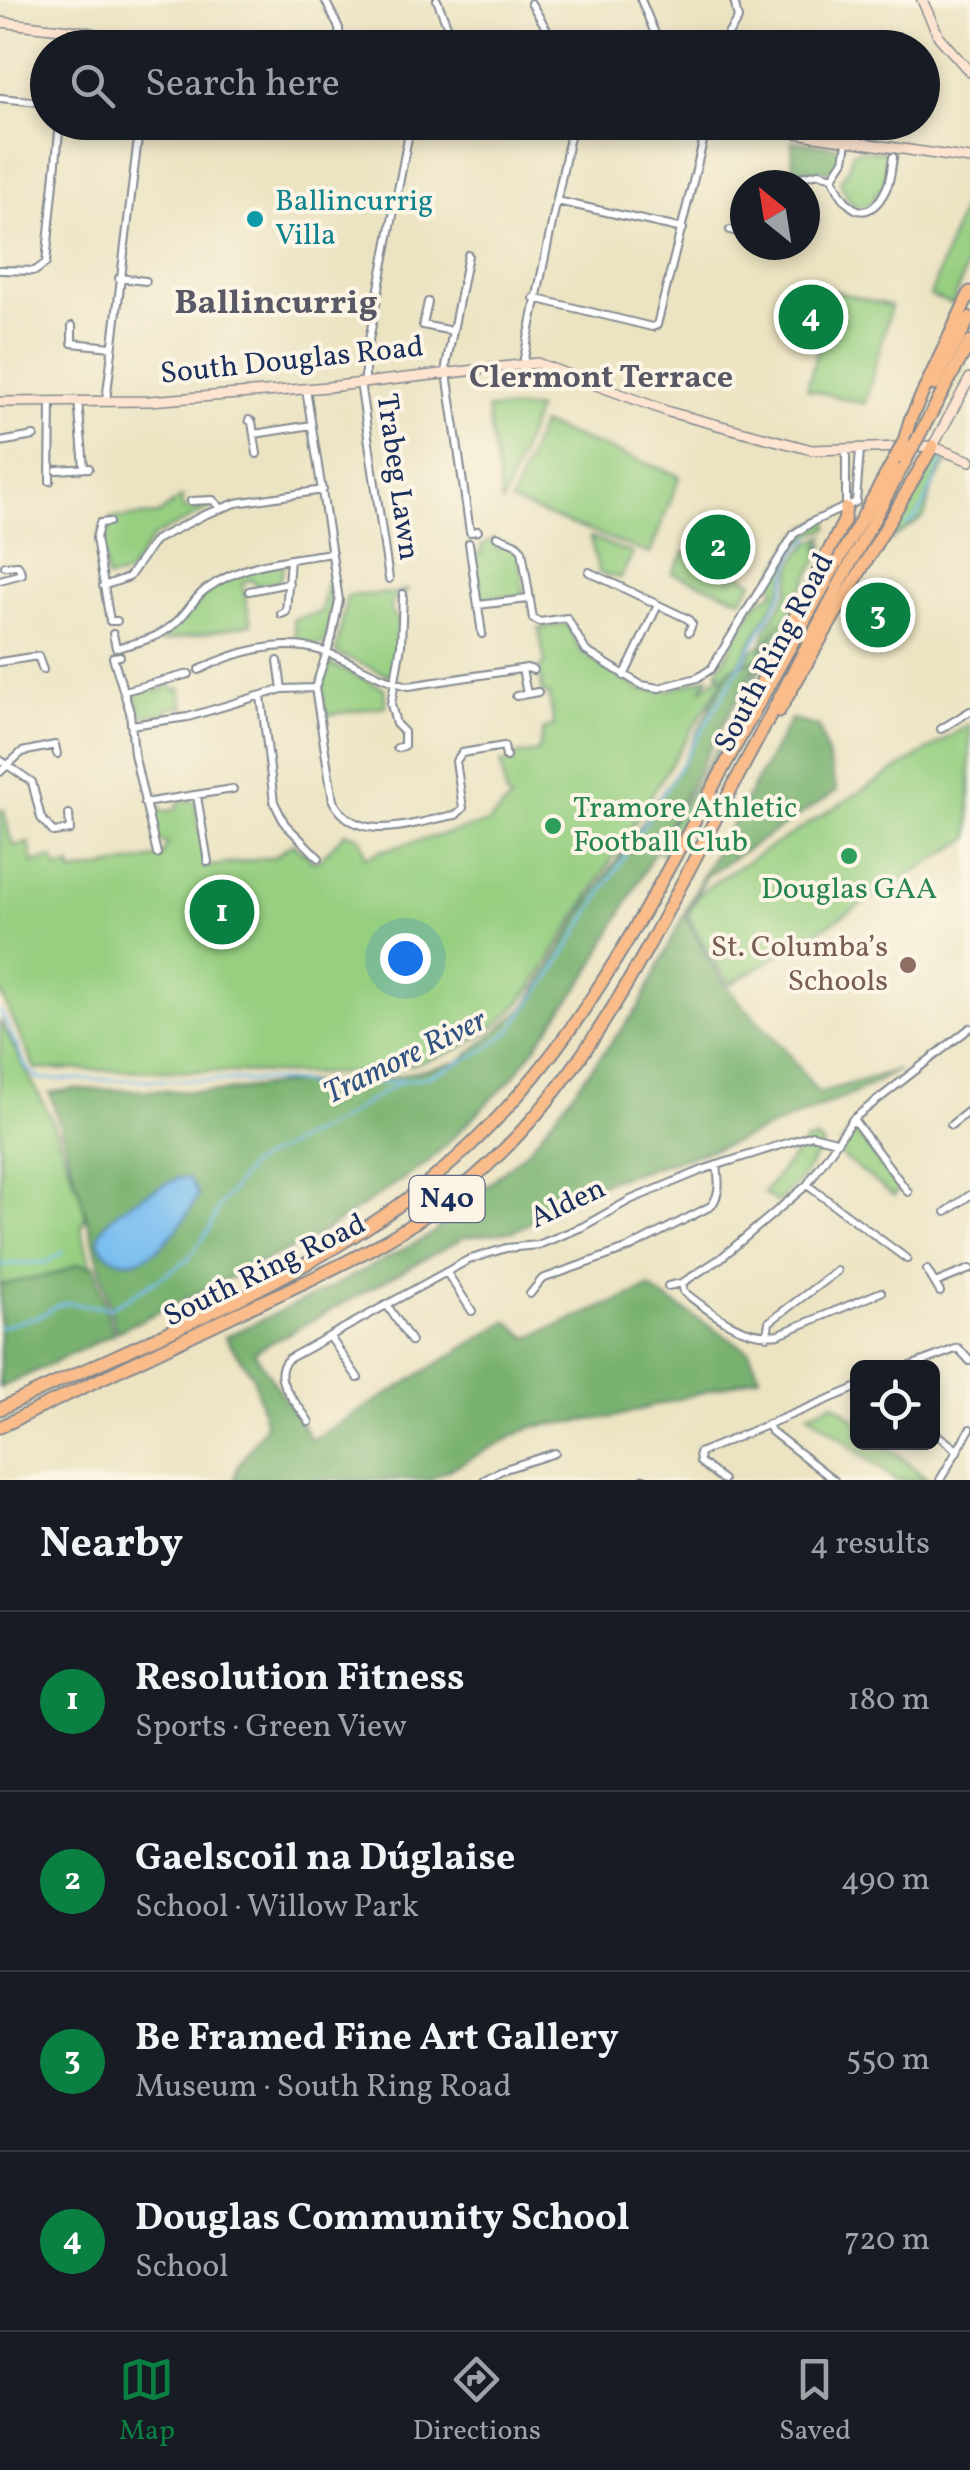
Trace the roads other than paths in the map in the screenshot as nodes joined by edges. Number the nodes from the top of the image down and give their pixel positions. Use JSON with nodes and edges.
{"nodes":[{"id":1,"x":326,"y":0,"type":"edge"},
{"id":2,"x":437,"y":0,"type":"edge"},
{"id":3,"x":641,"y":0,"type":"edge"},
{"id":4,"x":734,"y":0,"type":"edge"},
{"id":5,"x":922,"y":0,"type":"edge"},
{"id":6,"x":531,"y":3,"type":"dead end"},
{"id":7,"x":0,"y":22,"type":"edge"},
{"id":8,"x":66,"y":30,"type":"edge"},
{"id":9,"x":339,"y":30,"type":"edge"},
{"id":10,"x":449,"y":30,"type":"edge"},
{"id":11,"x":547,"y":30,"type":"edge"},
{"id":12,"x":654,"y":30,"type":"edge"},
{"id":13,"x":731,"y":30,"type":"edge"},
{"id":14,"x":935,"y":30,"type":"edge"},
{"id":15,"x":940,"y":37,"type":"edge"},
{"id":16,"x":970,"y":72,"type":"edge"},
{"id":17,"x":0,"y":98,"type":"edge"},
{"id":18,"x":30,"y":101,"type":"edge"},
{"id":19,"x":58,"y":140,"type":"edge"},
{"id":20,"x":138,"y":140,"type":"edge"},
{"id":21,"x":408,"y":140,"type":"edge"},
{"id":22,"x":569,"y":140,"type":"edge"},
{"id":23,"x":703,"y":140,"type":"edge"},
{"id":24,"x":830,"y":140,"type":"edge"},
{"id":25,"x":848,"y":143,"type":"junction"},
{"id":26,"x":893,"y":157,"type":"dead end"},
{"id":27,"x":970,"y":159,"type":"edge"},
{"id":28,"x":820,"y":173,"type":"edge"},
{"id":29,"x":832,"y":177,"type":"junction"},
{"id":30,"x":557,"y":201,"type":"junction"},
{"id":31,"x":683,"y":229,"type":"junction"},
{"id":32,"x":468,"y":255,"type":"dead end"},
{"id":33,"x":0,"y":270,"type":"edge"},
{"id":34,"x":120,"y":278,"type":"junction"},
{"id":35,"x":146,"y":282,"type":"dead end"},
{"id":36,"x":970,"y":292,"type":"edge"},
{"id":37,"x":534,"y":298,"type":"junction"},
{"id":38,"x":428,"y":302,"type":"dead end"},
{"id":39,"x":970,"y":318,"type":"edge"},
{"id":40,"x":72,"y":326,"type":"dead end"},
{"id":41,"x":452,"y":331,"type":"junction"},
{"id":42,"x":970,"y":342,"type":"edge"},
{"id":43,"x":112,"y":347,"type":"junction"},
{"id":44,"x":523,"y":363,"type":"junction"},
{"id":45,"x":446,"y":371,"type":"junction"},
{"id":46,"x":970,"y":378,"type":"edge"},
{"id":47,"x":363,"y":382,"type":"junction"},
{"id":48,"x":306,"y":389,"type":"junction"},
{"id":49,"x":51,"y":401,"type":"junction"},
{"id":50,"x":78,"y":401,"type":"junction"},
{"id":51,"x":106,"y":401,"type":"junction"},
{"id":52,"x":0,"y":402,"type":"edge"},
{"id":53,"x":249,"y":420,"type":"dead end"},
{"id":54,"x":312,"y":425,"type":"junction"},
{"id":55,"x":254,"y":434,"type":"junction"},
{"id":56,"x":910,"y":434,"type":"junction"},
{"id":57,"x":34,"y":436,"type":"dead end"},
{"id":58,"x":0,"y":442,"type":"edge"},
{"id":59,"x":933,"y":446,"type":"junction"},
{"id":60,"x":860,"y":450,"type":"junction"},
{"id":61,"x":846,"y":451,"type":"junction"},
{"id":62,"x":257,"y":454,"type":"dead end"},
{"id":63,"x":970,"y":461,"type":"edge"},
{"id":64,"x":899,"y":462,"type":"junction"},
{"id":65,"x":57,"y":470,"type":"dead end"},
{"id":66,"x":50,"y":481,"type":"dead end"},
{"id":67,"x":323,"y":490,"type":"junction"},
{"id":68,"x":190,"y":501,"type":"dead end"},
{"id":69,"x":221,"y":508,"type":"junction"},
{"id":70,"x":846,"y":508,"type":"junction"},
{"id":71,"x":109,"y":522,"type":"dead end"},
{"id":72,"x":478,"y":531,"type":"dead end"},
{"id":73,"x":497,"y":536,"type":"dead end"},
{"id":74,"x":469,"y":543,"type":"dead end"},
{"id":75,"x":332,"y":553,"type":"junction"},
{"id":76,"x":290,"y":560,"type":"junction"},
{"id":77,"x":5,"y":566,"type":"dead end"},
{"id":78,"x":589,"y":572,"type":"dead end"},
{"id":79,"x":389,"y":578,"type":"dead end"},
{"id":80,"x":0,"y":580,"type":"edge"},
{"id":81,"x":288,"y":583,"type":"junction"},
{"id":82,"x":103,"y":586,"type":"junction"},
{"id":83,"x":249,"y":591,"type":"dead end"},
{"id":84,"x":403,"y":594,"type":"dead end"},
{"id":85,"x":528,"y":599,"type":"junction"},
{"id":86,"x":478,"y":605,"type":"junction"},
{"id":87,"x":657,"y":607,"type":"junction"},
{"id":88,"x":281,"y":614,"type":"dead end"},
{"id":89,"x":117,"y":621,"type":"dead end"},
{"id":90,"x":689,"y":632,"type":"dead end"},
{"id":91,"x":114,"y":634,"type":"dead end"},
{"id":92,"x":482,"y":634,"type":"dead end"},
{"id":93,"x":327,"y":653,"type":"junction"},
{"id":94,"x":120,"y":656,"type":"dead end"},
{"id":95,"x":278,"y":661,"type":"dead end"},
{"id":96,"x":0,"y":662,"type":"edge"},
{"id":97,"x":522,"y":669,"type":"junction"},
{"id":98,"x":44,"y":670,"type":"dead end"},
{"id":99,"x":200,"y":670,"type":"dead end"},
{"id":100,"x":533,"y":670,"type":"dead end"},
{"id":101,"x":189,"y":674,"type":"dead end"},
{"id":102,"x":624,"y":676,"type":"junction"},
{"id":103,"x":175,"y":678,"type":"junction"},
{"id":104,"x":393,"y":683,"type":"junction"},
{"id":105,"x":178,"y":687,"type":"dead end"},
{"id":106,"x":316,"y":688,"type":"junction"},
{"id":107,"x":282,"y":689,"type":"junction"},
{"id":108,"x":124,"y":691,"type":"junction"},
{"id":109,"x":538,"y":692,"type":"dead end"},
{"id":110,"x":527,"y":694,"type":"junction"},
{"id":111,"x":261,"y":696,"type":"junction"},
{"id":112,"x":516,"y":696,"type":"dead end"},
{"id":113,"x":970,"y":711,"type":"edge"},
{"id":114,"x":132,"y":725,"type":"junction"},
{"id":115,"x":941,"y":729,"type":"dead end"},
{"id":116,"x":398,"y":748,"type":"dead end"},
{"id":117,"x":57,"y":754,"type":"dead end"},
{"id":118,"x":506,"y":757,"type":"dead end"},
{"id":119,"x":0,"y":760,"type":"edge"},
{"id":120,"x":8,"y":766,"type":"junction"},
{"id":121,"x":0,"y":772,"type":"edge"},
{"id":122,"x":233,"y":789,"type":"dead end"},
{"id":123,"x":731,"y":790,"type":"junction"},
{"id":124,"x":197,"y":796,"type":"junction"},
{"id":125,"x":706,"y":800,"type":"junction"},
{"id":126,"x":144,"y":802,"type":"junction"},
{"id":127,"x":69,"y":814,"type":"dead end"},
{"id":128,"x":157,"y":854,"type":"dead end"},
{"id":129,"x":319,"y":858,"type":"dead end"},
{"id":130,"x":208,"y":862,"type":"dead end"},
{"id":131,"x":970,"y":1028,"type":"edge"},
{"id":132,"x":970,"y":1110,"type":"edge"},
{"id":133,"x":853,"y":1119,"type":"junction"},
{"id":134,"x":951,"y":1125,"type":"dead end"},
{"id":135,"x":836,"y":1141,"type":"junction"},
{"id":136,"x":718,"y":1165,"type":"junction"},
{"id":137,"x":807,"y":1186,"type":"junction"},
{"id":138,"x":908,"y":1192,"type":"dead end"},
{"id":139,"x":970,"y":1195,"type":"edge"},
{"id":140,"x":946,"y":1212,"type":"dead end"},
{"id":141,"x":907,"y":1259,"type":"dead end"},
{"id":142,"x":556,"y":1262,"type":"dead end"},
{"id":143,"x":970,"y":1269,"type":"edge"},
{"id":144,"x":928,"y":1270,"type":"dead end"},
{"id":145,"x":560,"y":1271,"type":"junction"},
{"id":146,"x":836,"y":1271,"type":"dead end"},
{"id":147,"x":447,"y":1273,"type":"junction"},
{"id":148,"x":936,"y":1283,"type":"junction"},
{"id":149,"x":668,"y":1286,"type":"dead end"},
{"id":150,"x":683,"y":1288,"type":"junction"},
{"id":151,"x":881,"y":1292,"type":"dead end"},
{"id":152,"x":940,"y":1292,"type":"dead end"},
{"id":153,"x":530,"y":1294,"type":"dead end"},
{"id":154,"x":387,"y":1305,"type":"junction"},
{"id":155,"x":472,"y":1311,"type":"dead end"},
{"id":156,"x":766,"y":1336,"type":"junction"},
{"id":157,"x":330,"y":1337,"type":"junction"},
{"id":158,"x":411,"y":1341,"type":"dead end"},
{"id":159,"x":926,"y":1360,"type":"edge"},
{"id":160,"x":970,"y":1361,"type":"edge"},
{"id":161,"x":358,"y":1378,"type":"dead end"},
{"id":162,"x":850,"y":1390,"type":"edge"},
{"id":163,"x":0,"y":1406,"type":"edge"},
{"id":164,"x":308,"y":1422,"type":"dead end"},
{"id":165,"x":767,"y":1424,"type":"junction"},
{"id":166,"x":0,"y":1428,"type":"edge"},
{"id":167,"x":970,"y":1429,"type":"edge"},
{"id":168,"x":940,"y":1437,"type":"edge"},
{"id":169,"x":956,"y":1450,"type":"junction"},
{"id":170,"x":556,"y":1453,"type":"dead end"},
{"id":171,"x":484,"y":1480,"type":"edge"},
{"id":172,"x":723,"y":1480,"type":"edge"},
{"id":173,"x":834,"y":1480,"type":"edge"},
{"id":174,"x":940,"y":1480,"type":"edge"}],
"edges":[{"from":1,"to":9,"type":"street"},
{"from":2,"to":10,"type":"street"},
{"from":3,"to":12,"type":"street"},
{"from":4,"to":13,"type":"street"},
{"from":5,"to":14,"type":"main road"},
{"from":6,"to":11,"type":"street"},
{"from":7,"to":8,"type":"main road"},
{"from":15,"to":16,"type":"main road"},
{"from":17,"to":18,"type":"street"},
{"from":19,"to":33,"type":"street"},
{"from":20,"to":34,"type":"street"},
{"from":21,"to":47,"type":"street","name":"Trabeg Lawn"},
{"from":22,"to":30,"type":"street"},
{"from":23,"to":31,"type":"street"},
{"from":24,"to":25,"type":"main road"},
{"from":25,"to":27,"type":"main road"},
{"from":25,"to":29,"type":"street"},
{"from":26,"to":29,"type":"street"},
{"from":28,"to":29,"type":"street"},
{"from":30,"to":31,"type":"street"},
{"from":30,"to":37,"type":"street"},
{"from":31,"to":37,"type":"street"},
{"from":32,"to":41,"type":"street"},
{"from":34,"to":35,"type":"street"},
{"from":34,"to":43,"type":"street"},
{"from":36,"to":56,"type":"highway"},
{"from":37,"to":44,"type":"street"},
{"from":38,"to":41,"type":"street"},
{"from":39,"to":56,"type":"highway","name":"South Ring Road","number":"N40"},
{"from":40,"to":43,"type":"street"},
{"from":41,"to":45,"type":"street"},
{"from":42,"to":56,"type":"highway","name":"South Ring Road","number":"N40"},
{"from":43,"to":51,"type":"street"},
{"from":44,"to":45,"type":"main road","name":"South Douglas Road"},
{"from":44,"to":61,"type":"main road","name":"South Douglas Road"},
{"from":45,"to":47,"type":"main road","name":"South Douglas Road"},
{"from":45,"to":72,"type":"street"},
{"from":46,"to":59,"type":"main road"},
{"from":47,"to":48,"type":"main road","name":"South Douglas Road"},
{"from":47,"to":79,"type":"street","name":"Trabeg Lawn"},
{"from":48,"to":51,"type":"main road","name":"South Douglas Road"},
{"from":48,"to":54,"type":"street"},
{"from":49,"to":50,"type":"main road","name":"South Douglas Road"},
{"from":49,"to":52,"type":"main road","name":"South Douglas Road"},
{"from":49,"to":66,"type":"street"},
{"from":50,"to":51,"type":"main road","name":"South Douglas Road"},
{"from":50,"to":65,"type":"street"},
{"from":53,"to":55,"type":"street"},
{"from":54,"to":55,"type":"street"},
{"from":54,"to":67,"type":"street"},
{"from":55,"to":62,"type":"street"},
{"from":56,"to":64,"type":"highway","name":"South Ring Road","number":"N40","bridge":true},
{"from":56,"to":64,"type":"highway","name":"South Ring Road","number":"N40","bridge":true},
{"from":57,"to":58,"type":"street"},
{"from":59,"to":60,"type":"main road","name":"South Douglas Road"},
{"from":59,"to":63,"type":"main road"},
{"from":59,"to":123,"type":"highway"},
{"from":60,"to":61,"type":"main road","name":"South Douglas Road"},
{"from":60,"to":70,"type":"street"},
{"from":61,"to":70,"type":"street"},
{"from":64,"to":123,"type":"highway","name":"South Ring Road","number":"N40"},
{"from":64,"to":125,"type":"highway","name":"South Ring Road","number":"N40"},
{"from":67,"to":69,"type":"street"},
{"from":67,"to":75,"type":"street"},
{"from":68,"to":69,"type":"street"},
{"from":69,"to":82,"type":"street"},
{"from":70,"to":102,"type":"street"},
{"from":70,"to":125,"type":"highway"},
{"from":71,"to":82,"type":"street"},
{"from":73,"to":85,"type":"street"},
{"from":74,"to":86,"type":"street"},
{"from":75,"to":76,"type":"street"},
{"from":75,"to":93,"type":"street"},
{"from":76,"to":81,"type":"street"},
{"from":76,"to":91,"type":"street"},
{"from":77,"to":80,"type":"street"},
{"from":78,"to":87,"type":"street"},
{"from":81,"to":83,"type":"street"},
{"from":81,"to":88,"type":"street"},
{"from":82,"to":89,"type":"street"},
{"from":84,"to":104,"type":"street"},
{"from":85,"to":86,"type":"street"},
{"from":85,"to":102,"type":"street"},
{"from":86,"to":92,"type":"street"},
{"from":87,"to":90,"type":"street"},
{"from":87,"to":102,"type":"street"},
{"from":93,"to":99,"type":"street"},
{"from":93,"to":104,"type":"street"},
{"from":93,"to":106,"type":"street"},
{"from":94,"to":108,"type":"street"},
{"from":95,"to":107,"type":"street"},
{"from":96,"to":98,"type":"street"},
{"from":97,"to":100,"type":"street"},
{"from":97,"to":104,"type":"street"},
{"from":97,"to":110,"type":"street"},
{"from":101,"to":103,"type":"street"},
{"from":103,"to":105,"type":"street"},
{"from":103,"to":108,"type":"street"},
{"from":104,"to":116,"type":"street"},
{"from":106,"to":107,"type":"street"},
{"from":106,"to":118,"type":"street"},
{"from":107,"to":111,"type":"street"},
{"from":108,"to":114,"type":"street"},
{"from":109,"to":110,"type":"street"},
{"from":110,"to":112,"type":"street"},
{"from":111,"to":114,"type":"street"},
{"from":111,"to":129,"type":"street"},
{"from":113,"to":115,"type":"street"},
{"from":114,"to":126,"type":"street"},
{"from":117,"to":120,"type":"street"},
{"from":119,"to":120,"type":"street"},
{"from":120,"to":121,"type":"street"},
{"from":120,"to":127,"type":"street"},
{"from":122,"to":124,"type":"street"},
{"from":123,"to":166,"type":"highway","name":"South Ring Road","number":"N40"},
{"from":124,"to":126,"type":"street"},
{"from":124,"to":130,"type":"street"},
{"from":125,"to":163,"type":"highway","name":"South Ring Road","number":"N40"},
{"from":126,"to":128,"type":"street"},
{"from":131,"to":133,"type":"street"},
{"from":132,"to":134,"type":"street"},
{"from":133,"to":135,"type":"street"},
{"from":133,"to":138,"type":"street"},
{"from":135,"to":136,"type":"street","name":"Alden"},
{"from":135,"to":137,"type":"street"},
{"from":136,"to":145,"type":"street"},
{"from":136,"to":147,"type":"street","name":"Alden"},
{"from":137,"to":141,"type":"street"},
{"from":137,"to":150,"type":"street"},
{"from":139,"to":140,"type":"street"},
{"from":142,"to":145,"type":"street"},
{"from":143,"to":148,"type":"street"},
{"from":144,"to":148,"type":"street"},
{"from":145,"to":153,"type":"street"},
{"from":146,"to":156,"type":"street"},
{"from":147,"to":154,"type":"street","name":"Alden"},
{"from":147,"to":155,"type":"street"},
{"from":148,"to":152,"type":"street"},
{"from":149,"to":150,"type":"street"},
{"from":150,"to":156,"type":"street"},
{"from":151,"to":156,"type":"street"},
{"from":154,"to":157,"type":"street","name":"Alden"},
{"from":154,"to":158,"type":"street"},
{"from":157,"to":161,"type":"street"},
{"from":157,"to":164,"type":"street","name":"Alden"},
{"from":159,"to":160,"type":"street"},
{"from":162,"to":165,"type":"street"},
{"from":165,"to":172,"type":"street"},
{"from":165,"to":173,"type":"street"},
{"from":167,"to":169,"type":"street"},
{"from":168,"to":169,"type":"street"},
{"from":169,"to":174,"type":"street"},
{"from":170,"to":171,"type":"street"}]}
